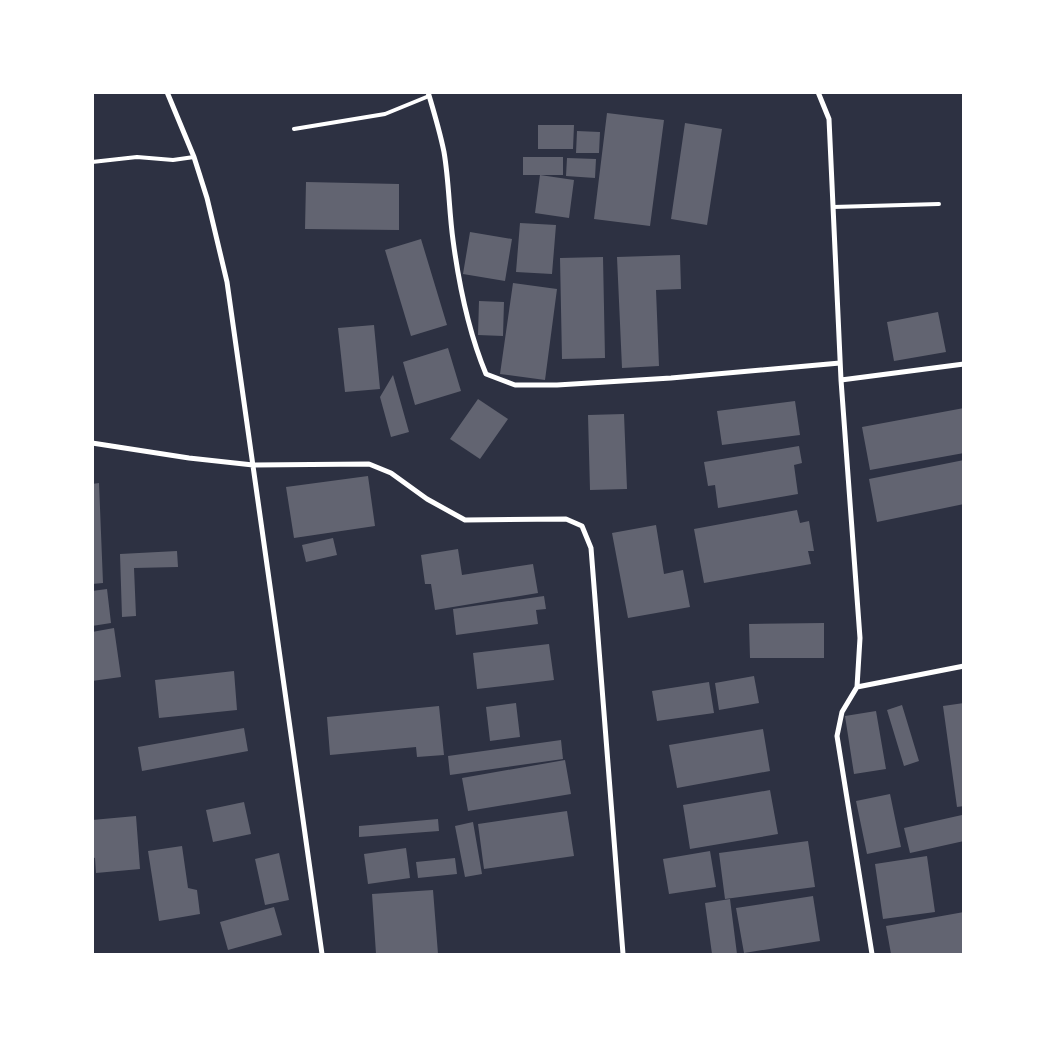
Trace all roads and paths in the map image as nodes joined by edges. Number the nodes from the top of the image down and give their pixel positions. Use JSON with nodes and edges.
{"nodes":[{"id":1,"x":167,"y":92,"type":"edge"},
{"id":2,"x":818,"y":92,"type":"edge"},
{"id":3,"x":429,"y":94,"type":"edge"},
{"id":4,"x":294,"y":128,"type":"dead end"},
{"id":5,"x":194,"y":157,"type":"junction"},
{"id":6,"x":92,"y":162,"type":"edge"},
{"id":7,"x":938,"y":204,"type":"dead end"},
{"id":8,"x":833,"y":207,"type":"junction"},
{"id":9,"x":840,"y":363,"type":"junction"},
{"id":10,"x":964,"y":364,"type":"edge"},
{"id":11,"x":841,"y":380,"type":"junction"},
{"id":12,"x":92,"y":443,"type":"edge"},
{"id":13,"x":253,"y":465,"type":"junction"},
{"id":14,"x":964,"y":666,"type":"edge"},
{"id":15,"x":856,"y":687,"type":"junction"},
{"id":16,"x":322,"y":954,"type":"edge"},
{"id":17,"x":623,"y":954,"type":"edge"},
{"id":18,"x":872,"y":954,"type":"edge"}],
"edges":[{"from":1,"to":5,"type":"street"},
{"from":2,"to":8,"type":"street"},
{"from":3,"to":4,"type":"lane"},
{"from":3,"to":9,"type":"street"},
{"from":5,"to":6,"type":"lane"},
{"from":5,"to":13,"type":"street"},
{"from":7,"to":8,"type":"lane"},
{"from":8,"to":9,"type":"street"},
{"from":9,"to":11,"type":"street"},
{"from":10,"to":11,"type":"street"},
{"from":11,"to":15,"type":"street"},
{"from":12,"to":13,"type":"street"},
{"from":13,"to":16,"type":"street"},
{"from":13,"to":17,"type":"street"},
{"from":14,"to":15,"type":"street"},
{"from":15,"to":18,"type":"street"}]}
